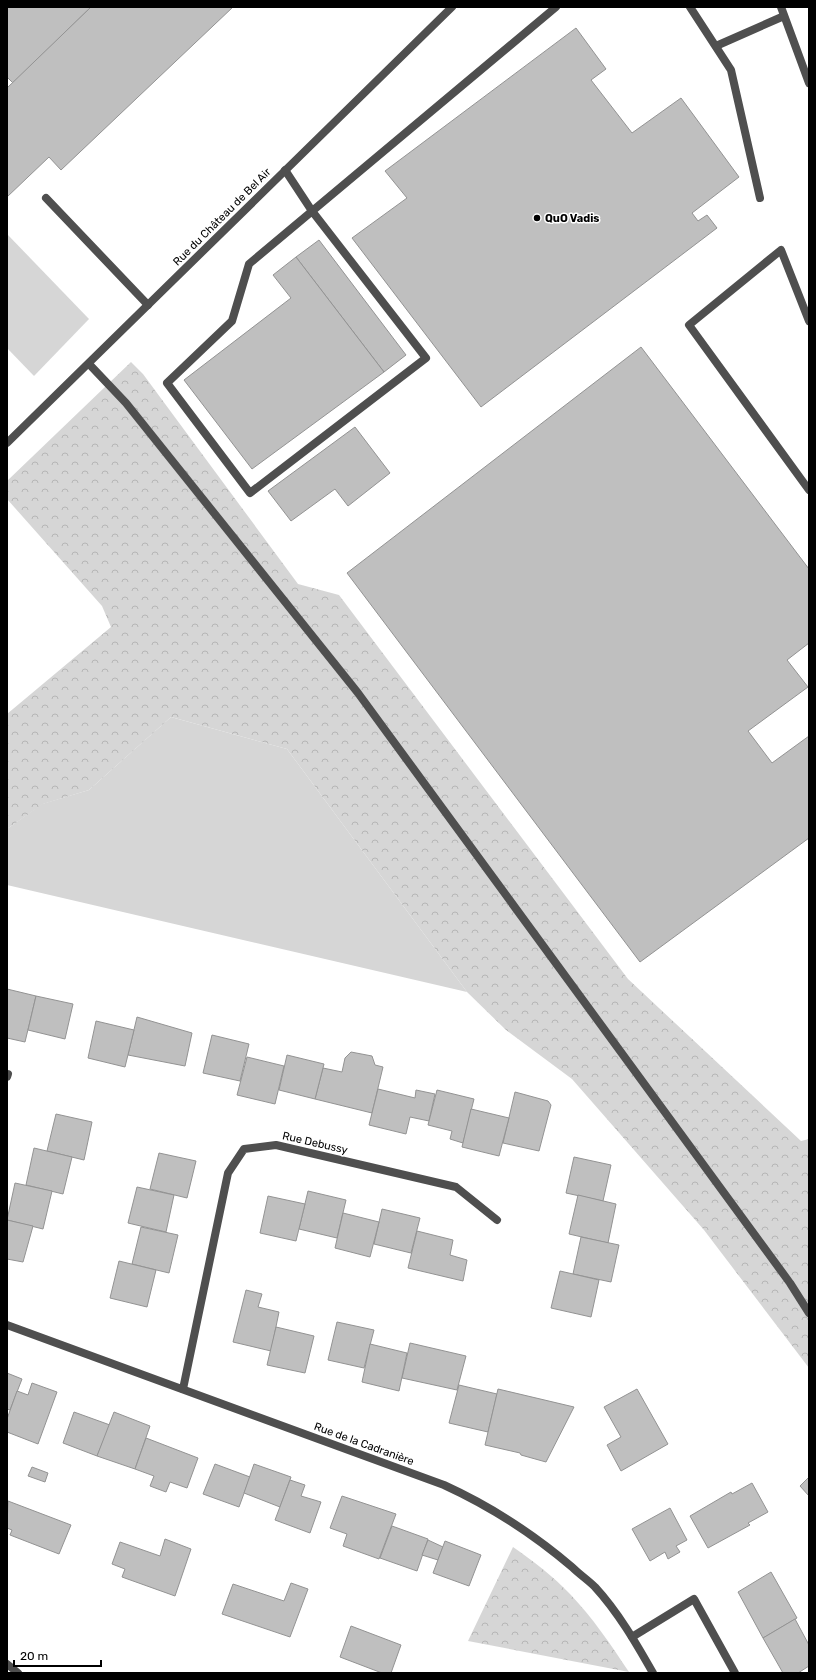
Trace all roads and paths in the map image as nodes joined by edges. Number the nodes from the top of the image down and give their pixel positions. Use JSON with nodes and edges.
{"nodes":[{"id":1,"x":452,"y":7,"type":"edge"},
{"id":2,"x":556,"y":7,"type":"edge"},
{"id":3,"x":690,"y":7,"type":"edge"},
{"id":4,"x":781,"y":7,"type":"edge"},
{"id":5,"x":784,"y":16,"type":"junction"},
{"id":6,"x":716,"y":46,"type":"junction"},
{"id":7,"x":809,"y":83,"type":"edge"},
{"id":8,"x":285,"y":170,"type":"junction"},
{"id":9,"x":46,"y":198,"type":"dead end"},
{"id":10,"x":760,"y":198,"type":"dead end"},
{"id":11,"x":312,"y":211,"type":"junction"},
{"id":12,"x":148,"y":305,"type":"junction"},
{"id":13,"x":809,"y":321,"type":"edge"},
{"id":14,"x":88,"y":364,"type":"junction"},
{"id":15,"x":7,"y":443,"type":"edge"},
{"id":16,"x":809,"y":490,"type":"edge"},
{"id":17,"x":497,"y":1220,"type":"dead end"},
{"id":18,"x":809,"y":1313,"type":"edge"},
{"id":19,"x":7,"y":1325,"type":"edge"},
{"id":20,"x":182,"y":1389,"type":"junction"},
{"id":21,"x":632,"y":1637,"type":"junction"},
{"id":22,"x":7,"y":1664,"type":"edge"},
{"id":23,"x":18,"y":1673,"type":"edge"},
{"id":24,"x":653,"y":1673,"type":"edge"},
{"id":25,"x":735,"y":1673,"type":"edge"}],
"edges":[{"from":1,"to":8,"type":"street","name":"Rue du Château de Bel Air"},
{"from":2,"to":11,"type":"street"},
{"from":3,"to":6,"type":"street"},
{"from":4,"to":5,"type":"street"},
{"from":5,"to":6,"type":"street"},
{"from":5,"to":7,"type":"street"},
{"from":6,"to":10,"type":"street"},
{"from":8,"to":11,"type":"street"},
{"from":8,"to":12,"type":"street","name":"Rue du Château de Bel Air"},
{"from":9,"to":12,"type":"street"},
{"from":11,"to":11,"type":"street"},
{"from":12,"to":14,"type":"street","name":"Rue du Château de Bel Air"},
{"from":13,"to":16,"type":"street"},
{"from":14,"to":15,"type":"street","name":"Rue du Château de Bel Air"},
{"from":14,"to":18,"type":"street"},
{"from":17,"to":20,"type":"street","name":"Rue Debussy"},
{"from":19,"to":20,"type":"street","name":"Rue de la Cadranière"},
{"from":20,"to":21,"type":"street","name":"Rue de la Cadranière"},
{"from":21,"to":24,"type":"street","name":"Rue de la Cadranière"},
{"from":21,"to":25,"type":"street"},
{"from":22,"to":23,"type":"street"}]}
